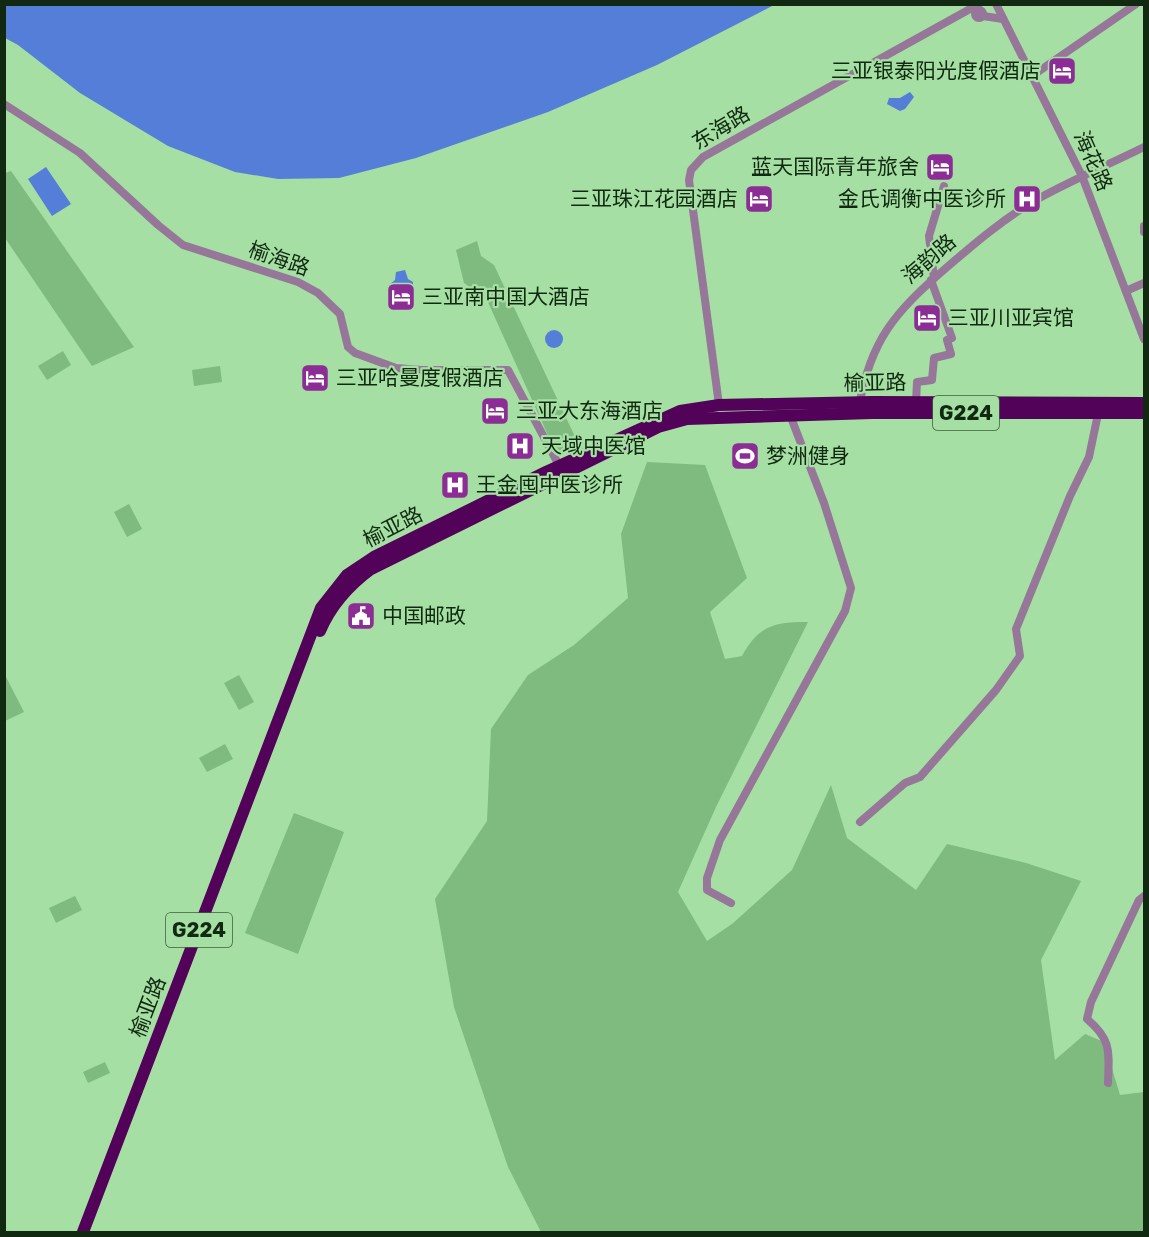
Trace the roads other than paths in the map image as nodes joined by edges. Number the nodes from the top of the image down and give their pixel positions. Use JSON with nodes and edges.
{"nodes":[{"id":1,"x":979,"y":4,"type":"edge"},
{"id":2,"x":996,"y":4,"type":"edge"},
{"id":3,"x":1136,"y":4,"type":"edge"},
{"id":4,"x":963,"y":12,"type":"junction"},
{"id":5,"x":1003,"y":19,"type":"junction"},
{"id":6,"x":1032,"y":76,"type":"junction"},
{"id":7,"x":4,"y":105,"type":"edge"},
{"id":8,"x":1144,"y":147,"type":"edge"},
{"id":9,"x":1082,"y":176,"type":"junction"},
{"id":10,"x":944,"y":186,"type":"dead end"},
{"id":11,"x":1144,"y":226,"type":"edge"},
{"id":12,"x":1144,"y":232,"type":"edge"},
{"id":13,"x":932,"y":279,"type":"junction"},
{"id":14,"x":1144,"y":283,"type":"edge"},
{"id":15,"x":1126,"y":291,"type":"junction"},
{"id":16,"x":1144,"y":339,"type":"edge"},
{"id":17,"x":916,"y":402,"type":"junction"},
{"id":18,"x":1144,"y":403,"type":"edge"},
{"id":19,"x":719,"y":405,"type":"junction"},
{"id":20,"x":858,"y":408,"type":"junction"},
{"id":21,"x":1144,"y":413,"type":"edge"},
{"id":22,"x":1098,"y":414,"type":"junction"},
{"id":23,"x":790,"y":415,"type":"junction"},
{"id":24,"x":561,"y":470,"type":"junction"},
{"id":25,"x":860,"y":822,"type":"dead end"},
{"id":26,"x":1144,"y":896,"type":"edge"},
{"id":27,"x":731,"y":903,"type":"dead end"},
{"id":28,"x":1108,"y":1083,"type":"dead end"},
{"id":29,"x":83,"y":1233,"type":"edge"},
{"id":30,"x":91,"y":1233,"type":"edge"}],
"edges":[{"from":1,"to":4,"type":"street","name":"东海路"},
{"from":2,"to":5,"type":"street","name":"海花路"},
{"from":3,"to":6,"type":"street"},
{"from":4,"to":5,"type":"street"},
{"from":4,"to":19,"type":"street","name":"东海路"},
{"from":5,"to":6,"type":"street","name":"海花路"},
{"from":6,"to":9,"type":"street","name":"海花路"},
{"from":7,"to":24,"type":"street","name":"榆海路"},
{"from":8,"to":9,"type":"street","name":"海韵路"},
{"from":9,"to":13,"type":"street","name":"海韵路"},
{"from":9,"to":15,"type":"street","name":"海花路"},
{"from":10,"to":13,"type":"street"},
{"from":11,"to":12,"type":"street"},
{"from":13,"to":17,"type":"street"},
{"from":13,"to":20,"type":"street","name":"海韵路"},
{"from":14,"to":15,"type":"street"},
{"from":15,"to":16,"type":"street","name":"海花路"},
{"from":17,"to":18,"type":"highway","name":"榆亚路","number":"G224"},
{"from":17,"to":20,"type":"highway","name":"榆亚路","number":"G224"},
{"from":19,"to":20,"type":"highway","name":"榆亚路","number":"G224"},
{"from":19,"to":24,"type":"highway","name":"榆亚路","number":"G224"},
{"from":20,"to":22,"type":"highway","name":"榆亚路","number":"G224"},
{"from":20,"to":23,"type":"highway","name":"榆亚路","number":"G224"},
{"from":21,"to":22,"type":"highway","name":"榆亚路","number":"G224"},
{"from":22,"to":25,"type":"street"},
{"from":23,"to":24,"type":"highway","name":"榆亚路","number":"G224"},
{"from":23,"to":27,"type":"street"},
{"from":24,"to":29,"type":"highway","name":"榆亚路","number":"G224"},
{"from":24,"to":30,"type":"highway","name":"榆亚路","number":"G224"},
{"from":26,"to":28,"type":"street"}]}
